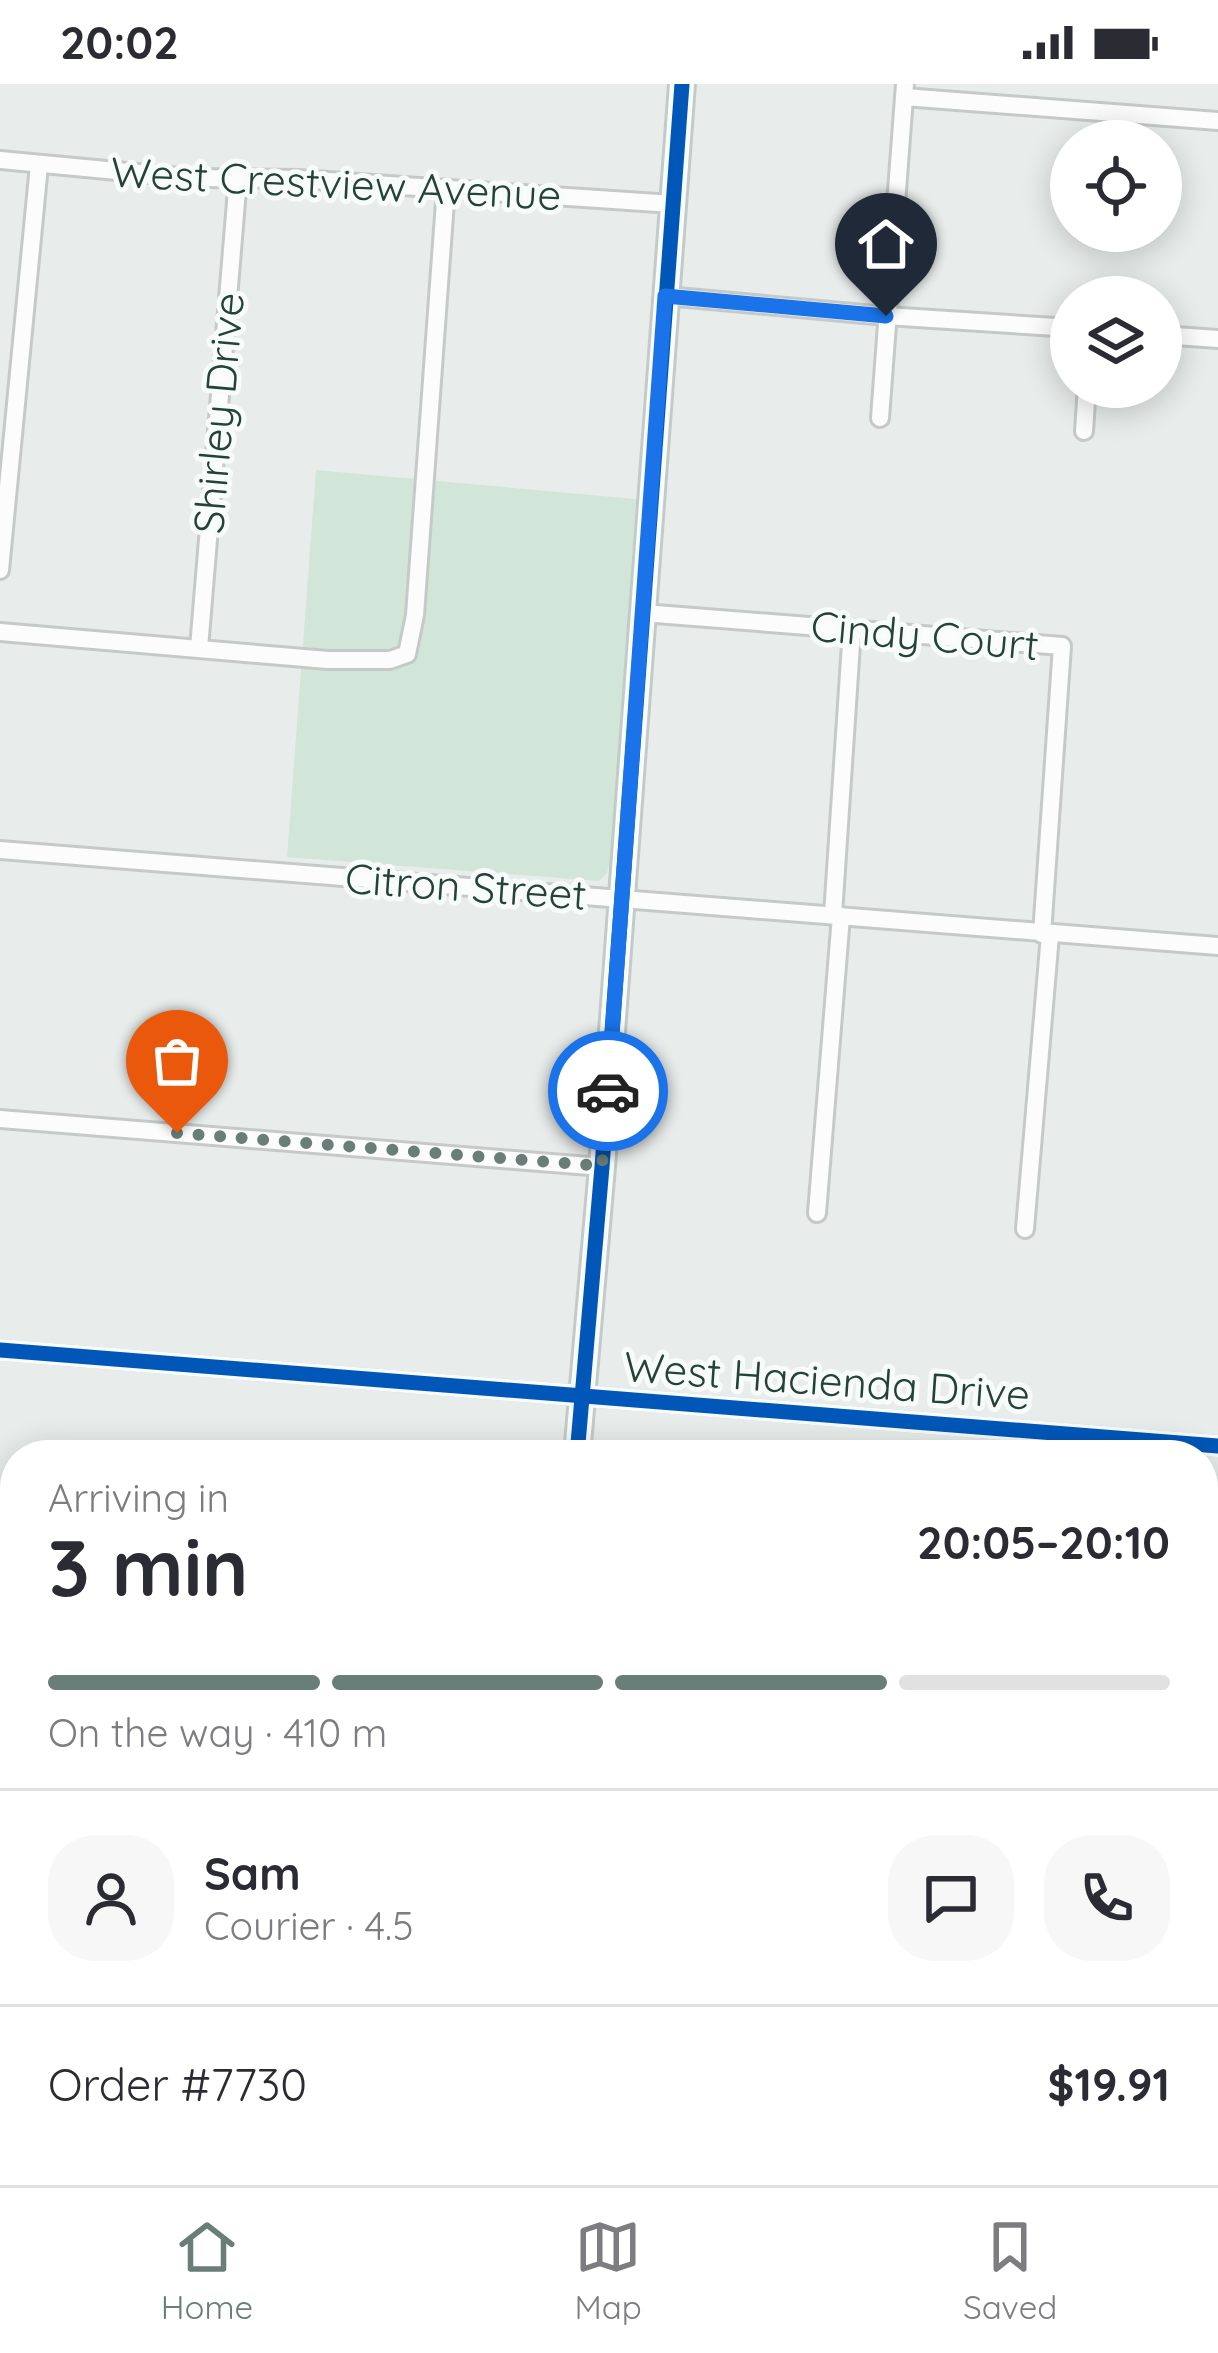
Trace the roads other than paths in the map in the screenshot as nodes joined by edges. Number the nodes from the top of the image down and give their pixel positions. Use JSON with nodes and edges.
{"nodes":[{"id":1,"x":682,"y":84,"type":"edge"},
{"id":2,"x":904,"y":90,"type":"edge"},
{"id":3,"x":1218,"y":121,"type":"edge"},
{"id":4,"x":0,"y":160,"type":"edge"},
{"id":5,"x":39,"y":165,"type":"junction"},
{"id":6,"x":238,"y":178,"type":"junction"},
{"id":7,"x":446,"y":188,"type":"junction"},
{"id":8,"x":673,"y":204,"type":"junction"},
{"id":9,"x":665,"y":296,"type":"junction"},
{"id":10,"x":886,"y":316,"type":"junction"},
{"id":11,"x":1050,"y":327,"type":"edge"},
{"id":12,"x":1182,"y":336,"type":"edge"},
{"id":13,"x":1218,"y":339,"type":"edge"},
{"id":14,"x":1086,"y":408,"type":"edge"},
{"id":15,"x":880,"y":418,"type":"dead end"},
{"id":16,"x":1084,"y":431,"type":"dead end"},
{"id":17,"x":7,"y":448,"type":"edge"},
{"id":18,"x":0,"y":570,"type":"edge"},
{"id":19,"x":643,"y":613,"type":"junction"},
{"id":20,"x":852,"y":629,"type":"junction"},
{"id":21,"x":0,"y":632,"type":"edge"},
{"id":22,"x":200,"y":648,"type":"junction"},
{"id":23,"x":0,"y":850,"type":"edge"},
{"id":24,"x":622,"y":898,"type":"junction"},
{"id":25,"x":837,"y":915,"type":"junction"},
{"id":26,"x":1046,"y":935,"type":"junction"},
{"id":27,"x":1218,"y":946,"type":"edge"},
{"id":28,"x":0,"y":1119,"type":"edge"},
{"id":29,"x":602,"y":1166,"type":"junction"},
{"id":30,"x":817,"y":1213,"type":"dead end"},
{"id":31,"x":1025,"y":1229,"type":"dead end"},
{"id":32,"x":0,"y":1350,"type":"edge"},
{"id":33,"x":581,"y":1396,"type":"junction"},
{"id":34,"x":578,"y":1440,"type":"edge"},
{"id":35,"x":1142,"y":1440,"type":"edge"}],
"edges":[{"from":1,"to":8,"type":"street"},
{"from":2,"to":3,"type":"street"},
{"from":2,"to":10,"type":"street"},
{"from":4,"to":5,"type":"street","name":"West Crestview Avenue"},
{"from":5,"to":6,"type":"street","name":"West Crestview Avenue"},
{"from":5,"to":17,"type":"street"},
{"from":6,"to":7,"type":"street","name":"West Crestview Avenue"},
{"from":6,"to":22,"type":"street","name":"Shirley Drive"},
{"from":7,"to":8,"type":"street","name":"West Crestview Avenue"},
{"from":7,"to":22,"type":"street"},
{"from":8,"to":9,"type":"street"},
{"from":9,"to":10,"type":"street"},
{"from":9,"to":19,"type":"street"},
{"from":10,"to":11,"type":"street"},
{"from":10,"to":15,"type":"street"},
{"from":12,"to":13,"type":"street"},
{"from":14,"to":16,"type":"street"},
{"from":17,"to":18,"type":"street"},
{"from":19,"to":20,"type":"street","name":"Cindy Court"},
{"from":19,"to":24,"type":"street"},
{"from":20,"to":25,"type":"street"},
{"from":20,"to":26,"type":"street","name":"Cindy Court"},
{"from":21,"to":22,"type":"street"},
{"from":23,"to":24,"type":"street","name":"Citron Street"},
{"from":24,"to":25,"type":"street","name":"Citron Street"},
{"from":24,"to":29,"type":"street"},
{"from":25,"to":26,"type":"street","name":"Citron Street"},
{"from":25,"to":30,"type":"street"},
{"from":26,"to":27,"type":"street","name":"Citron Street"},
{"from":26,"to":31,"type":"street"},
{"from":28,"to":29,"type":"street"},
{"from":29,"to":33,"type":"street"},
{"from":32,"to":33,"type":"street","name":"West Hacienda Drive"},
{"from":33,"to":34,"type":"street"},
{"from":33,"to":35,"type":"street","name":"West Hacienda Drive"}]}
